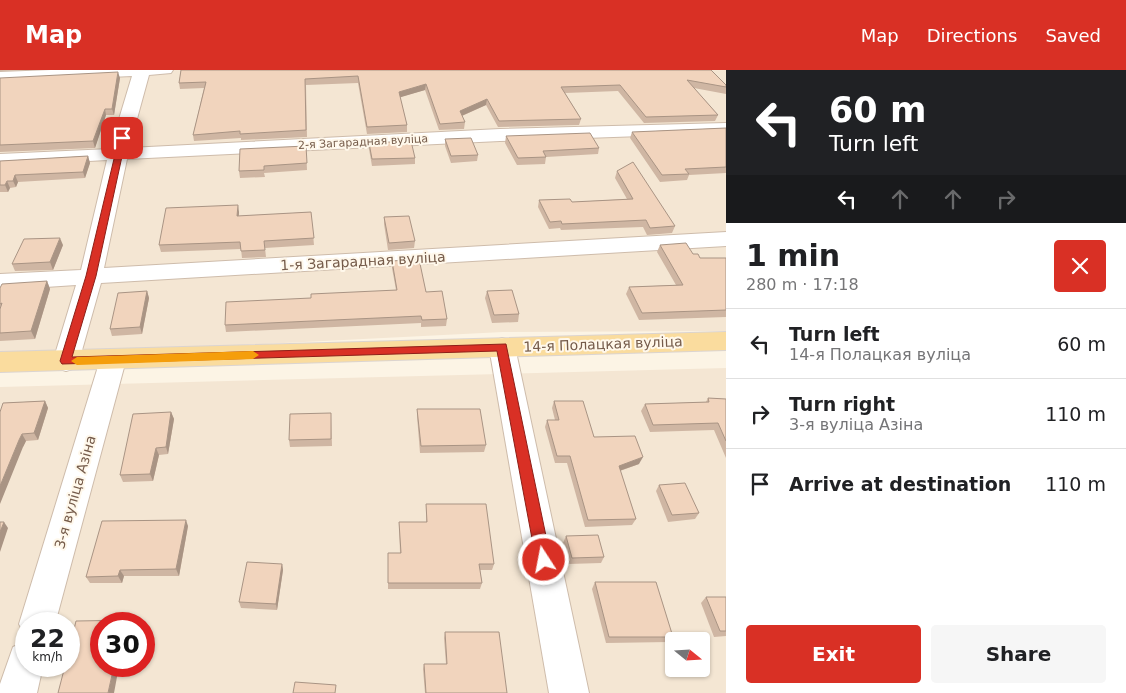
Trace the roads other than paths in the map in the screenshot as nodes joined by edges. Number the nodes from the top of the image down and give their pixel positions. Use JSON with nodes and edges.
{"nodes":[{"id":1,"x":142,"y":70,"type":"edge"},
{"id":2,"x":165,"y":70,"type":"edge"},
{"id":3,"x":0,"y":77,"type":"edge"},
{"id":4,"x":726,"y":128,"type":"edge"},
{"id":5,"x":118,"y":155,"type":"junction"},
{"id":6,"x":0,"y":160,"type":"edge"},
{"id":7,"x":726,"y":239,"type":"edge"},
{"id":8,"x":91,"y":276,"type":"junction"},
{"id":9,"x":0,"y":282,"type":"edge"},
{"id":10,"x":726,"y":341,"type":"edge"},
{"id":11,"x":502,"y":347,"type":"junction"},
{"id":12,"x":113,"y":360,"type":"junction"},
{"id":13,"x":66,"y":361,"type":"junction"},
{"id":14,"x":0,"y":362,"type":"edge"},
{"id":15,"x":40,"y":612,"type":"edge"},
{"id":16,"x":21,"y":677,"type":"edge"},
{"id":17,"x":17,"y":693,"type":"edge"},
{"id":18,"x":569,"y":693,"type":"edge"}],
"edges":[{"from":1,"to":2,"type":"street"},
{"from":1,"to":3,"type":"street"},
{"from":1,"to":5,"type":"street"},
{"from":4,"to":5,"type":"street","name":"2-я Загарадная вуліца"},
{"from":5,"to":6,"type":"street","name":"2-я Загарадная вуліца"},
{"from":5,"to":8,"type":"street"},
{"from":7,"to":8,"type":"street","name":"1-я Загарадная вуліца"},
{"from":8,"to":9,"type":"street","name":"1-я Загарадная вуліца"},
{"from":8,"to":13,"type":"street"},
{"from":10,"to":11,"type":"main road","name":"14-я Полацкая вуліца"},
{"from":11,"to":12,"type":"main road","name":"14-я Полацкая вуліца"},
{"from":11,"to":18,"type":"street"},
{"from":12,"to":13,"type":"main road","name":"14-я Полацкая вуліца"},
{"from":12,"to":15,"type":"street","name":"3-я вуліца Азіна"},
{"from":13,"to":14,"type":"main road","name":"14-я Полацкая вуліца"},
{"from":16,"to":17,"type":"street"}]}
